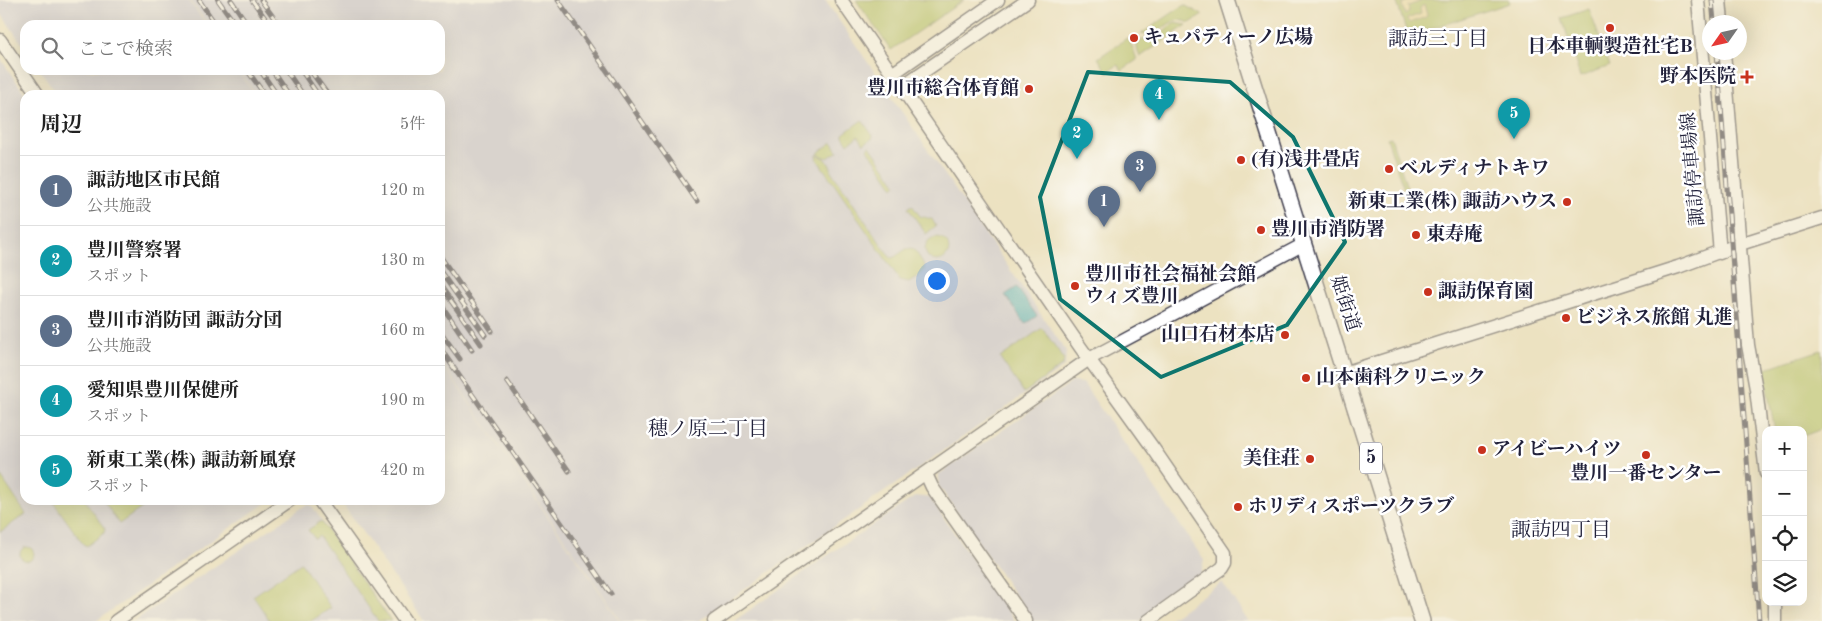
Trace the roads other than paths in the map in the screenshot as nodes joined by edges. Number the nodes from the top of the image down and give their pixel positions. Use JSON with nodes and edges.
{"nodes":[{"id":1,"x":841,"y":0,"type":"edge"},
{"id":2,"x":998,"y":0,"type":"edge"},
{"id":3,"x":1028,"y":0,"type":"edge"},
{"id":4,"x":1227,"y":0,"type":"edge"},
{"id":5,"x":1698,"y":0,"type":"edge"},
{"id":6,"x":1720,"y":0,"type":"edge"},
{"id":7,"x":1721,"y":15,"type":"edge"},
{"id":8,"x":0,"y":40,"type":"edge"},
{"id":9,"x":1725,"y":60,"type":"edge"},
{"id":10,"x":20,"y":69,"type":"edge"},
{"id":11,"x":892,"y":74,"type":"junction"},
{"id":12,"x":24,"y":75,"type":"edge"},
{"id":13,"x":901,"y":87,"type":"junction"},
{"id":14,"x":35,"y":90,"type":"edge"},
{"id":15,"x":1822,"y":218,"type":"edge"},
{"id":16,"x":1304,"y":244,"type":"junction"},
{"id":17,"x":1740,"y":244,"type":"junction"},
{"id":18,"x":1720,"y":253,"type":"junction"},
{"id":19,"x":1089,"y":359,"type":"junction"},
{"id":20,"x":1344,"y":372,"type":"junction"},
{"id":21,"x":1766,"y":471,"type":"edge"},
{"id":22,"x":926,"y":474,"type":"junction"},
{"id":23,"x":283,"y":505,"type":"edge"},
{"id":24,"x":323,"y":505,"type":"edge"},
{"id":25,"x":1775,"y":606,"type":"edge"},
{"id":26,"x":116,"y":621,"type":"edge"},
{"id":27,"x":405,"y":621,"type":"edge"},
{"id":28,"x":714,"y":621,"type":"edge"},
{"id":29,"x":1026,"y":621,"type":"edge"},
{"id":30,"x":1148,"y":621,"type":"edge"},
{"id":31,"x":1422,"y":621,"type":"edge"},
{"id":32,"x":1775,"y":621,"type":"edge"}],
"edges":[{"from":1,"to":11,"type":"street"},
{"from":2,"to":11,"type":"street"},
{"from":3,"to":13,"type":"street"},
{"from":4,"to":16,"type":"main road","name":"姫街道","number":"5"},
{"from":5,"to":18,"type":"street","name":"諏訪停車場線"},
{"from":6,"to":7,"type":"street"},
{"from":8,"to":10,"type":"street"},
{"from":9,"to":17,"type":"street","name":"諏訪停車場線"},
{"from":11,"to":13,"type":"street"},
{"from":12,"to":14,"type":"street"},
{"from":13,"to":19,"type":"street"},
{"from":15,"to":17,"type":"street"},
{"from":16,"to":19,"type":"street"},
{"from":16,"to":20,"type":"main road","name":"姫街道","number":"5"},
{"from":17,"to":18,"type":"street"},
{"from":17,"to":21,"type":"street","name":"諏訪停車場線"},
{"from":18,"to":20,"type":"street"},
{"from":19,"to":22,"type":"street"},
{"from":19,"to":30,"type":"street"},
{"from":20,"to":31,"type":"main road","name":"姫街道","number":"5"},
{"from":22,"to":28,"type":"street"},
{"from":22,"to":29,"type":"street"},
{"from":23,"to":26,"type":"street"},
{"from":24,"to":27,"type":"street"},
{"from":25,"to":32,"type":"street"}]}
